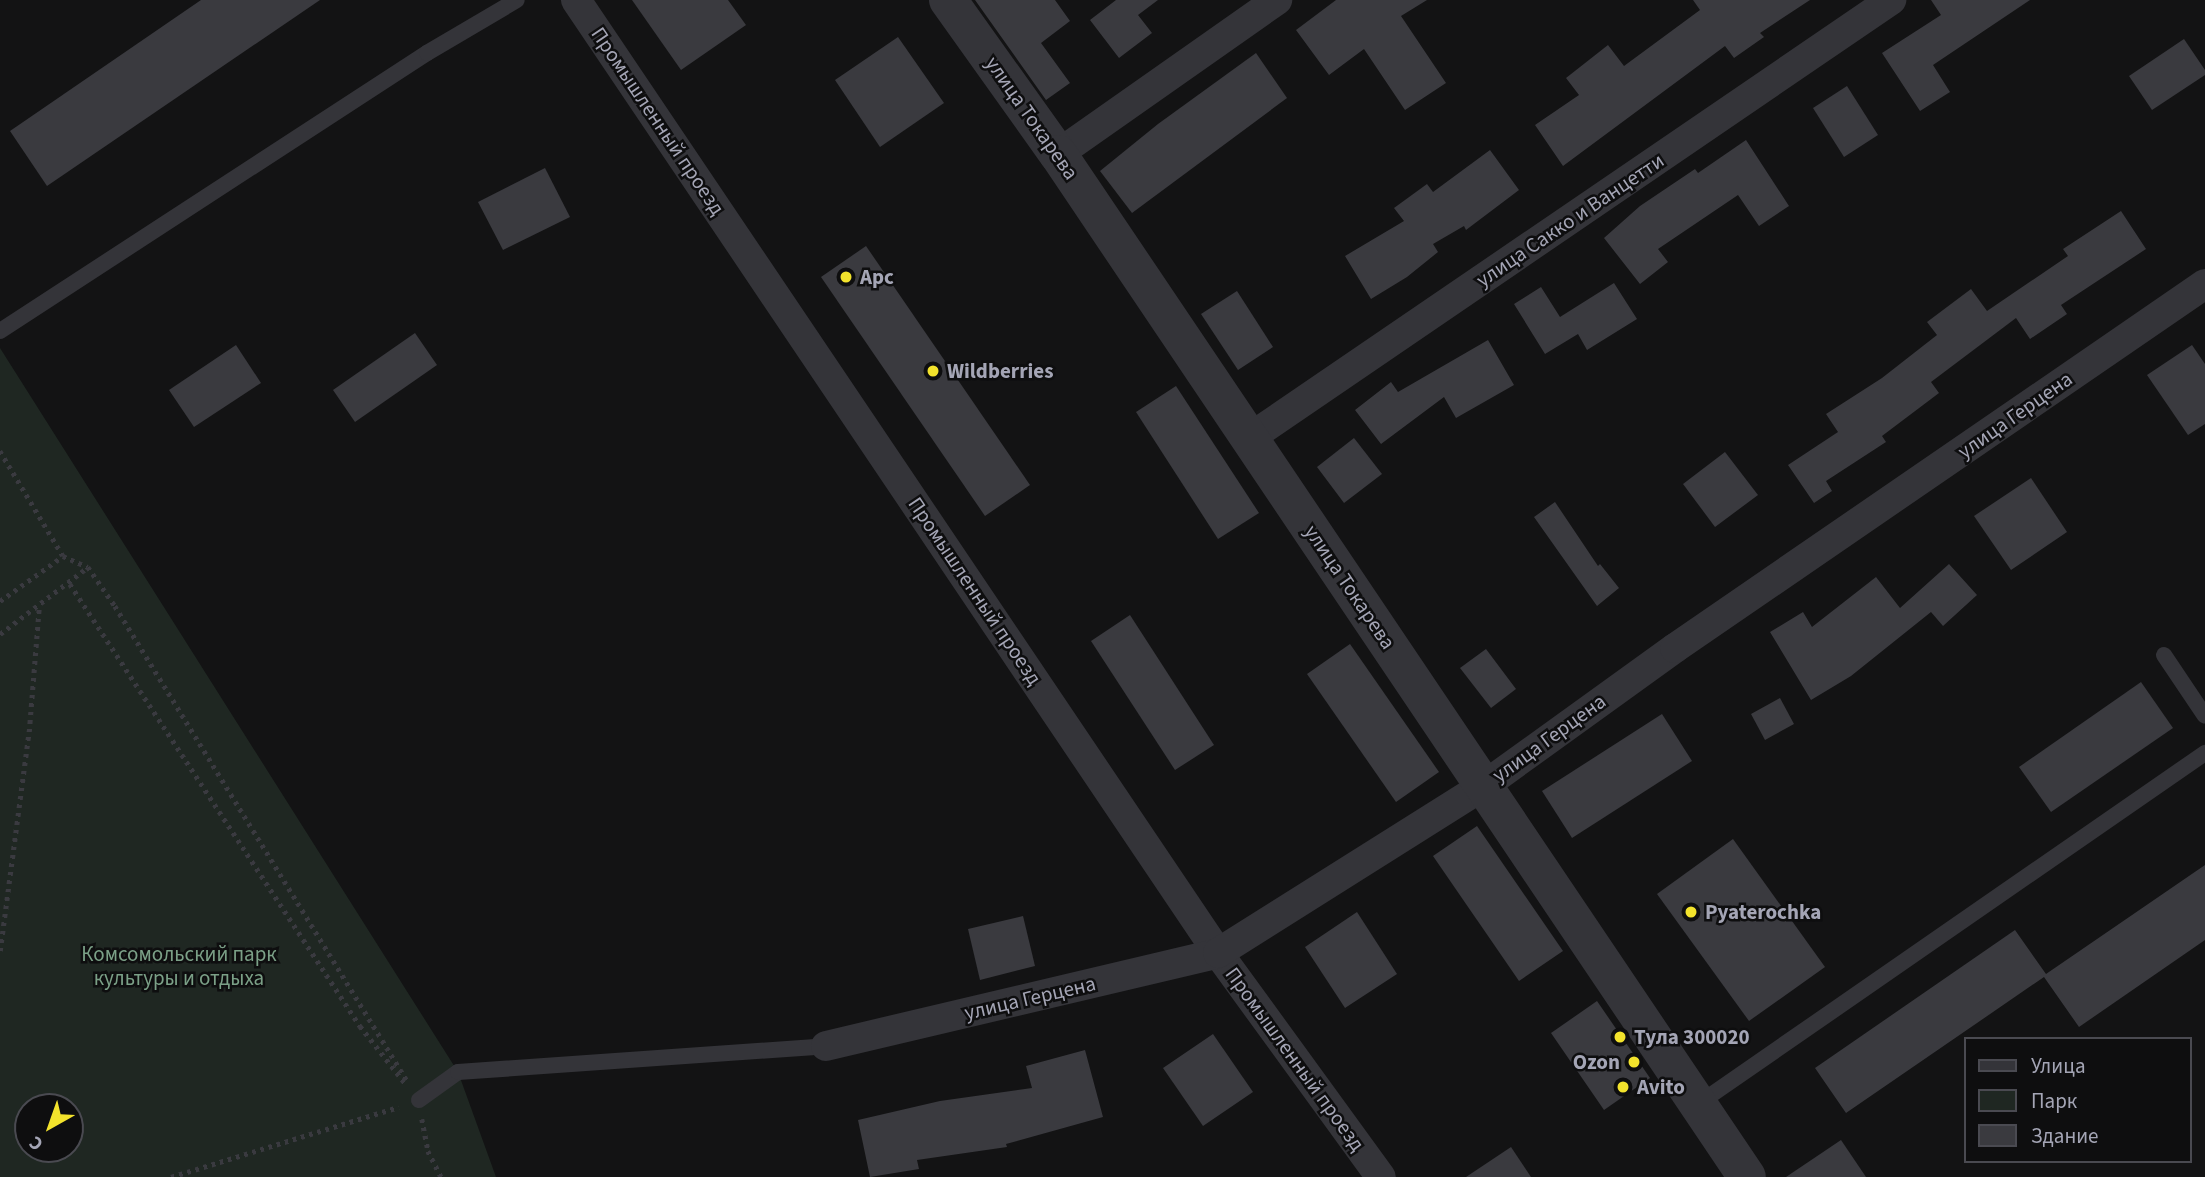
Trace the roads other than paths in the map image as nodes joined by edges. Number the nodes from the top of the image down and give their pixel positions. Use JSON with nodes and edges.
{"nodes":[{"id":1,"x":517,"y":0,"type":"edge"},
{"id":2,"x":576,"y":0,"type":"edge"},
{"id":3,"x":948,"y":0,"type":"edge"},
{"id":4,"x":1277,"y":0,"type":"edge"},
{"id":5,"x":1891,"y":0,"type":"edge"},
{"id":6,"x":1058,"y":154,"type":"junction"},
{"id":7,"x":2205,"y":284,"type":"edge"},
{"id":8,"x":0,"y":331,"type":"edge"},
{"id":9,"x":1248,"y":439,"type":"junction"},
{"id":10,"x":2164,"y":655,"type":"dead end"},
{"id":11,"x":2205,"y":716,"type":"edge"},
{"id":12,"x":2205,"y":753,"type":"edge"},
{"id":13,"x":1485,"y":785,"type":"junction"},
{"id":14,"x":1218,"y":953,"type":"junction"},
{"id":15,"x":826,"y":1046,"type":"joint"},
{"id":16,"x":419,"y":1100,"type":"road end"},
{"id":17,"x":1699,"y":1104,"type":"junction"},
{"id":18,"x":1381,"y":1177,"type":"edge"},
{"id":19,"x":1747,"y":1177,"type":"edge"}],
"edges":[{"from":1,"to":8,"type":"lane"},
{"from":2,"to":14,"type":"street","name":"Промышленный проезд"},
{"from":3,"to":6,"type":"street","name":"улица Токарева"},
{"from":4,"to":6,"type":"street"},
{"from":5,"to":9,"type":"street","name":"улица Сакко и Ванцетти"},
{"from":6,"to":9,"type":"street","name":"улица Токарева"},
{"from":7,"to":13,"type":"street","name":"улица Герцена"},
{"from":9,"to":13,"type":"street","name":"улица Токарева"},
{"from":10,"to":11,"type":"lane"},
{"from":12,"to":17,"type":"lane"},
{"from":13,"to":14,"type":"street","name":"улица Герцена"},
{"from":13,"to":17,"type":"street","name":"улица Токарева"},
{"from":14,"to":15,"type":"street","name":"улица Герцена"},
{"from":14,"to":18,"type":"street","name":"Промышленный проезд"},
{"from":15,"to":16,"type":"lane"},
{"from":17,"to":19,"type":"street","name":"улица Токарева"}]}
